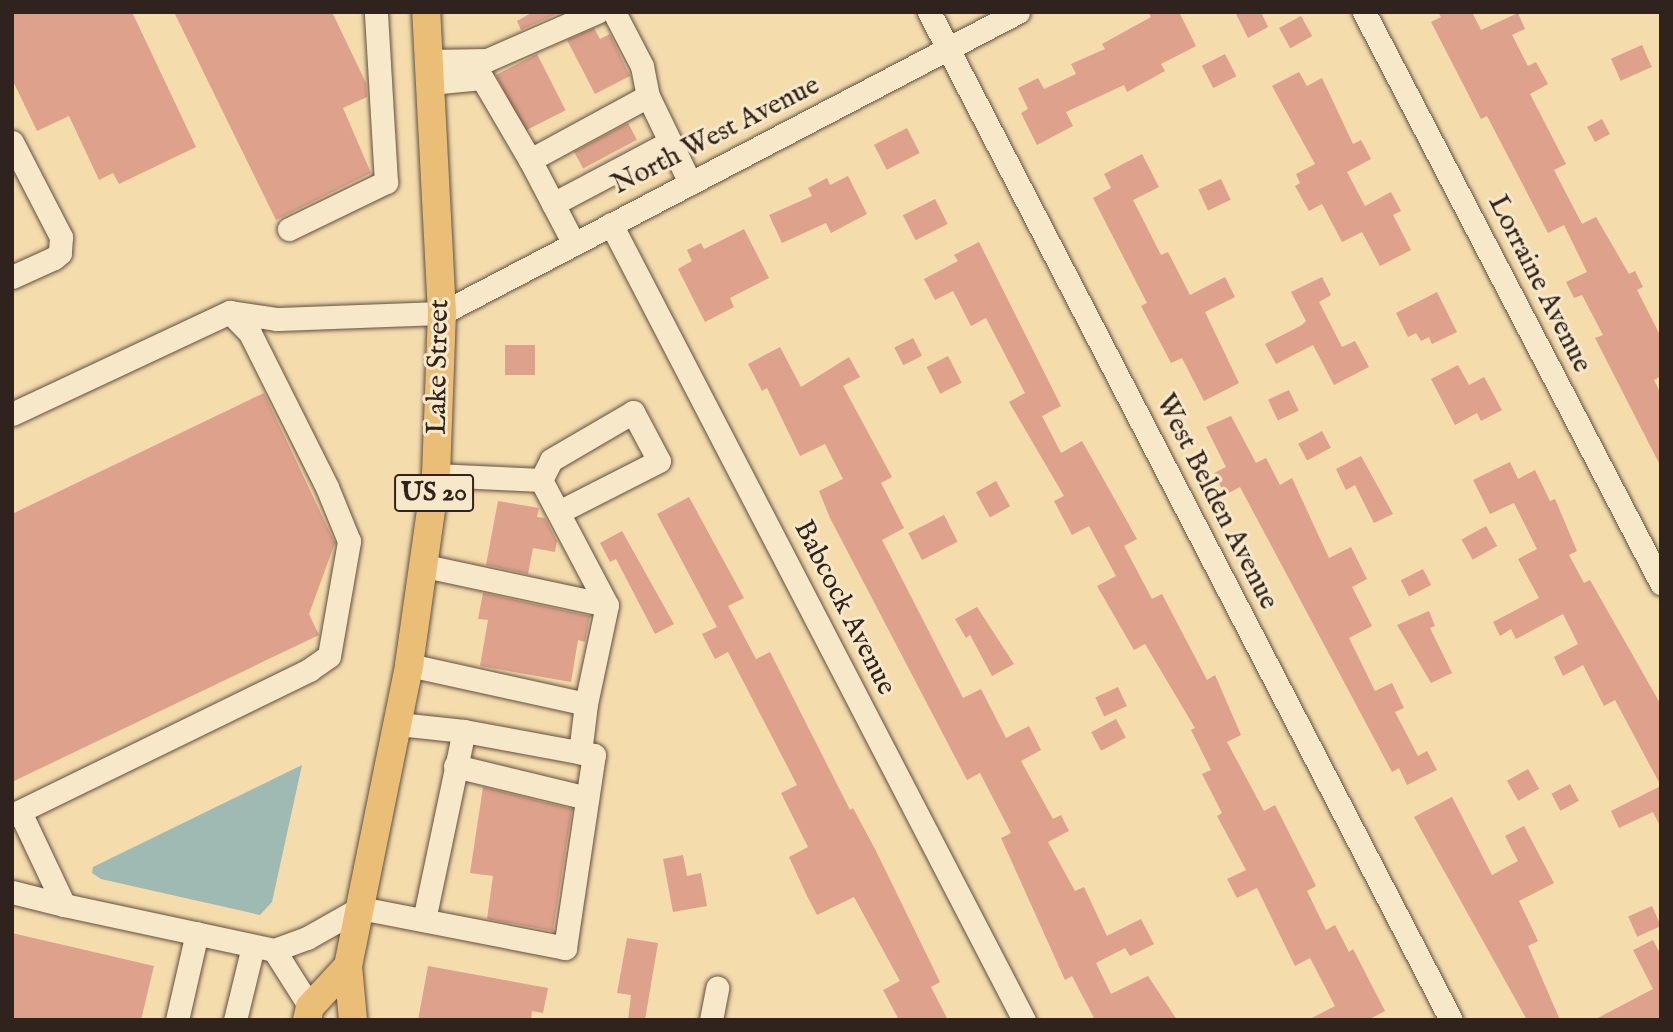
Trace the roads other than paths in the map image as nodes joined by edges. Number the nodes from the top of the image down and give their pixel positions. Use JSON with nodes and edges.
{"nodes":[{"id":1,"x":376,"y":12,"type":"edge"},
{"id":2,"x":426,"y":12,"type":"edge"},
{"id":3,"x":597,"y":12,"type":"edge"},
{"id":4,"x":614,"y":12,"type":"edge"},
{"id":5,"x":929,"y":12,"type":"edge"},
{"id":6,"x":1018,"y":12,"type":"edge"},
{"id":7,"x":1364,"y":12,"type":"edge"},
{"id":8,"x":948,"y":48,"type":"junction"},
{"id":9,"x":484,"y":69,"type":"junction"},
{"id":10,"x":430,"y":72,"type":"junction"},
{"id":11,"x":648,"y":96,"type":"junction"},
{"id":12,"x":12,"y":142,"type":"edge"},
{"id":13,"x":670,"y":142,"type":"junction"},
{"id":14,"x":530,"y":160,"type":"junction"},
{"id":15,"x":690,"y":183,"type":"junction"},
{"id":16,"x":553,"y":204,"type":"junction"},
{"id":17,"x":611,"y":224,"type":"junction"},
{"id":18,"x":289,"y":229,"type":"dead end"},
{"id":19,"x":574,"y":244,"type":"junction"},
{"id":20,"x":12,"y":277,"type":"edge"},
{"id":21,"x":230,"y":312,"type":"junction"},
{"id":22,"x":442,"y":313,"type":"junction"},
{"id":23,"x":12,"y":414,"type":"edge"},
{"id":24,"x":436,"y":475,"type":"junction"},
{"id":25,"x":541,"y":480,"type":"junction"},
{"id":26,"x":559,"y":512,"type":"junction"},
{"id":27,"x":425,"y":566,"type":"junction"},
{"id":28,"x":1661,"y":583,"type":"edge"},
{"id":29,"x":607,"y":605,"type":"junction"},
{"id":30,"x":409,"y":665,"type":"junction"},
{"id":31,"x":586,"y":704,"type":"junction"},
{"id":32,"x":398,"y":724,"type":"junction"},
{"id":33,"x":464,"y":731,"type":"junction"},
{"id":34,"x":587,"y":754,"type":"junction"},
{"id":35,"x":455,"y":766,"type":"junction"},
{"id":36,"x":587,"y":798,"type":"junction"},
{"id":37,"x":16,"y":814,"type":"edge"},
{"id":38,"x":12,"y":892,"type":"edge"},
{"id":39,"x":64,"y":905,"type":"junction"},
{"id":40,"x":360,"y":908,"type":"junction"},
{"id":41,"x":424,"y":920,"type":"junction"},
{"id":42,"x":197,"y":933,"type":"junction"},
{"id":43,"x":264,"y":948,"type":"junction"},
{"id":44,"x":348,"y":966,"type":"junction"},
{"id":45,"x":717,"y":988,"type":"dead end"},
{"id":46,"x":309,"y":1014,"type":"edge"},
{"id":47,"x":177,"y":1020,"type":"edge"},
{"id":48,"x":235,"y":1020,"type":"edge"},
{"id":49,"x":353,"y":1020,"type":"edge"},
{"id":50,"x":711,"y":1020,"type":"edge"},
{"id":51,"x":1024,"y":1020,"type":"edge"},
{"id":52,"x":1451,"y":1020,"type":"edge"}],
"edges":[{"from":1,"to":18,"type":"street"},
{"from":2,"to":10,"type":"main road","name":"Lake Street","number":"US 20"},
{"from":3,"to":9,"type":"street"},
{"from":4,"to":11,"type":"street"},
{"from":5,"to":8,"type":"street","name":"West Belden Avenue"},
{"from":6,"to":8,"type":"street","name":"North West Avenue"},
{"from":7,"to":28,"type":"street","name":"Lorraine Avenue"},
{"from":8,"to":15,"type":"street","name":"North West Avenue"},
{"from":8,"to":52,"type":"street","name":"West Belden Avenue"},
{"from":9,"to":10,"type":"street"},
{"from":9,"to":14,"type":"street"},
{"from":10,"to":22,"type":"main road","name":"Lake Street","number":"US 20"},
{"from":11,"to":13,"type":"street"},
{"from":11,"to":14,"type":"street"},
{"from":12,"to":20,"type":"street"},
{"from":13,"to":15,"type":"street"},
{"from":13,"to":16,"type":"street"},
{"from":14,"to":16,"type":"street"},
{"from":15,"to":17,"type":"street","name":"North West Avenue"},
{"from":16,"to":19,"type":"street"},
{"from":17,"to":19,"type":"street","name":"North West Avenue"},
{"from":17,"to":51,"type":"street","name":"Babcock Avenue"},
{"from":19,"to":22,"type":"street","name":"North West Avenue"},
{"from":21,"to":22,"type":"street"},
{"from":21,"to":23,"type":"street"},
{"from":21,"to":37,"type":"street"},
{"from":22,"to":24,"type":"main road","name":"Lake Street","number":"US 20"},
{"from":24,"to":25,"type":"street"},
{"from":24,"to":27,"type":"main road","name":"Lake Street","number":"US 20"},
{"from":25,"to":26,"type":"street"},
{"from":25,"to":26,"type":"street"},
{"from":26,"to":29,"type":"street"},
{"from":27,"to":29,"type":"street"},
{"from":27,"to":30,"type":"main road","name":"Lake Street","number":"US 20"},
{"from":29,"to":31,"type":"street"},
{"from":30,"to":31,"type":"street"},
{"from":30,"to":32,"type":"main road","name":"Lake Street","number":"US 20"},
{"from":31,"to":34,"type":"street"},
{"from":32,"to":33,"type":"street"},
{"from":32,"to":40,"type":"main road","name":"Lake Street","number":"US 20"},
{"from":33,"to":34,"type":"street"},
{"from":33,"to":35,"type":"street"},
{"from":34,"to":36,"type":"street"},
{"from":35,"to":36,"type":"street"},
{"from":35,"to":41,"type":"street"},
{"from":36,"to":41,"type":"street"},
{"from":37,"to":39,"type":"street"},
{"from":38,"to":39,"type":"street"},
{"from":39,"to":42,"type":"street"},
{"from":40,"to":41,"type":"street"},
{"from":40,"to":43,"type":"street"},
{"from":40,"to":44,"type":"main road","name":"Lake Street","number":"US 20"},
{"from":42,"to":43,"type":"street"},
{"from":42,"to":47,"type":"street"},
{"from":43,"to":46,"type":"street"},
{"from":43,"to":48,"type":"street"},
{"from":44,"to":46,"type":"main road"},
{"from":44,"to":49,"type":"main road","name":"Lake Street","number":"US 20"},
{"from":45,"to":50,"type":"street"}]}
